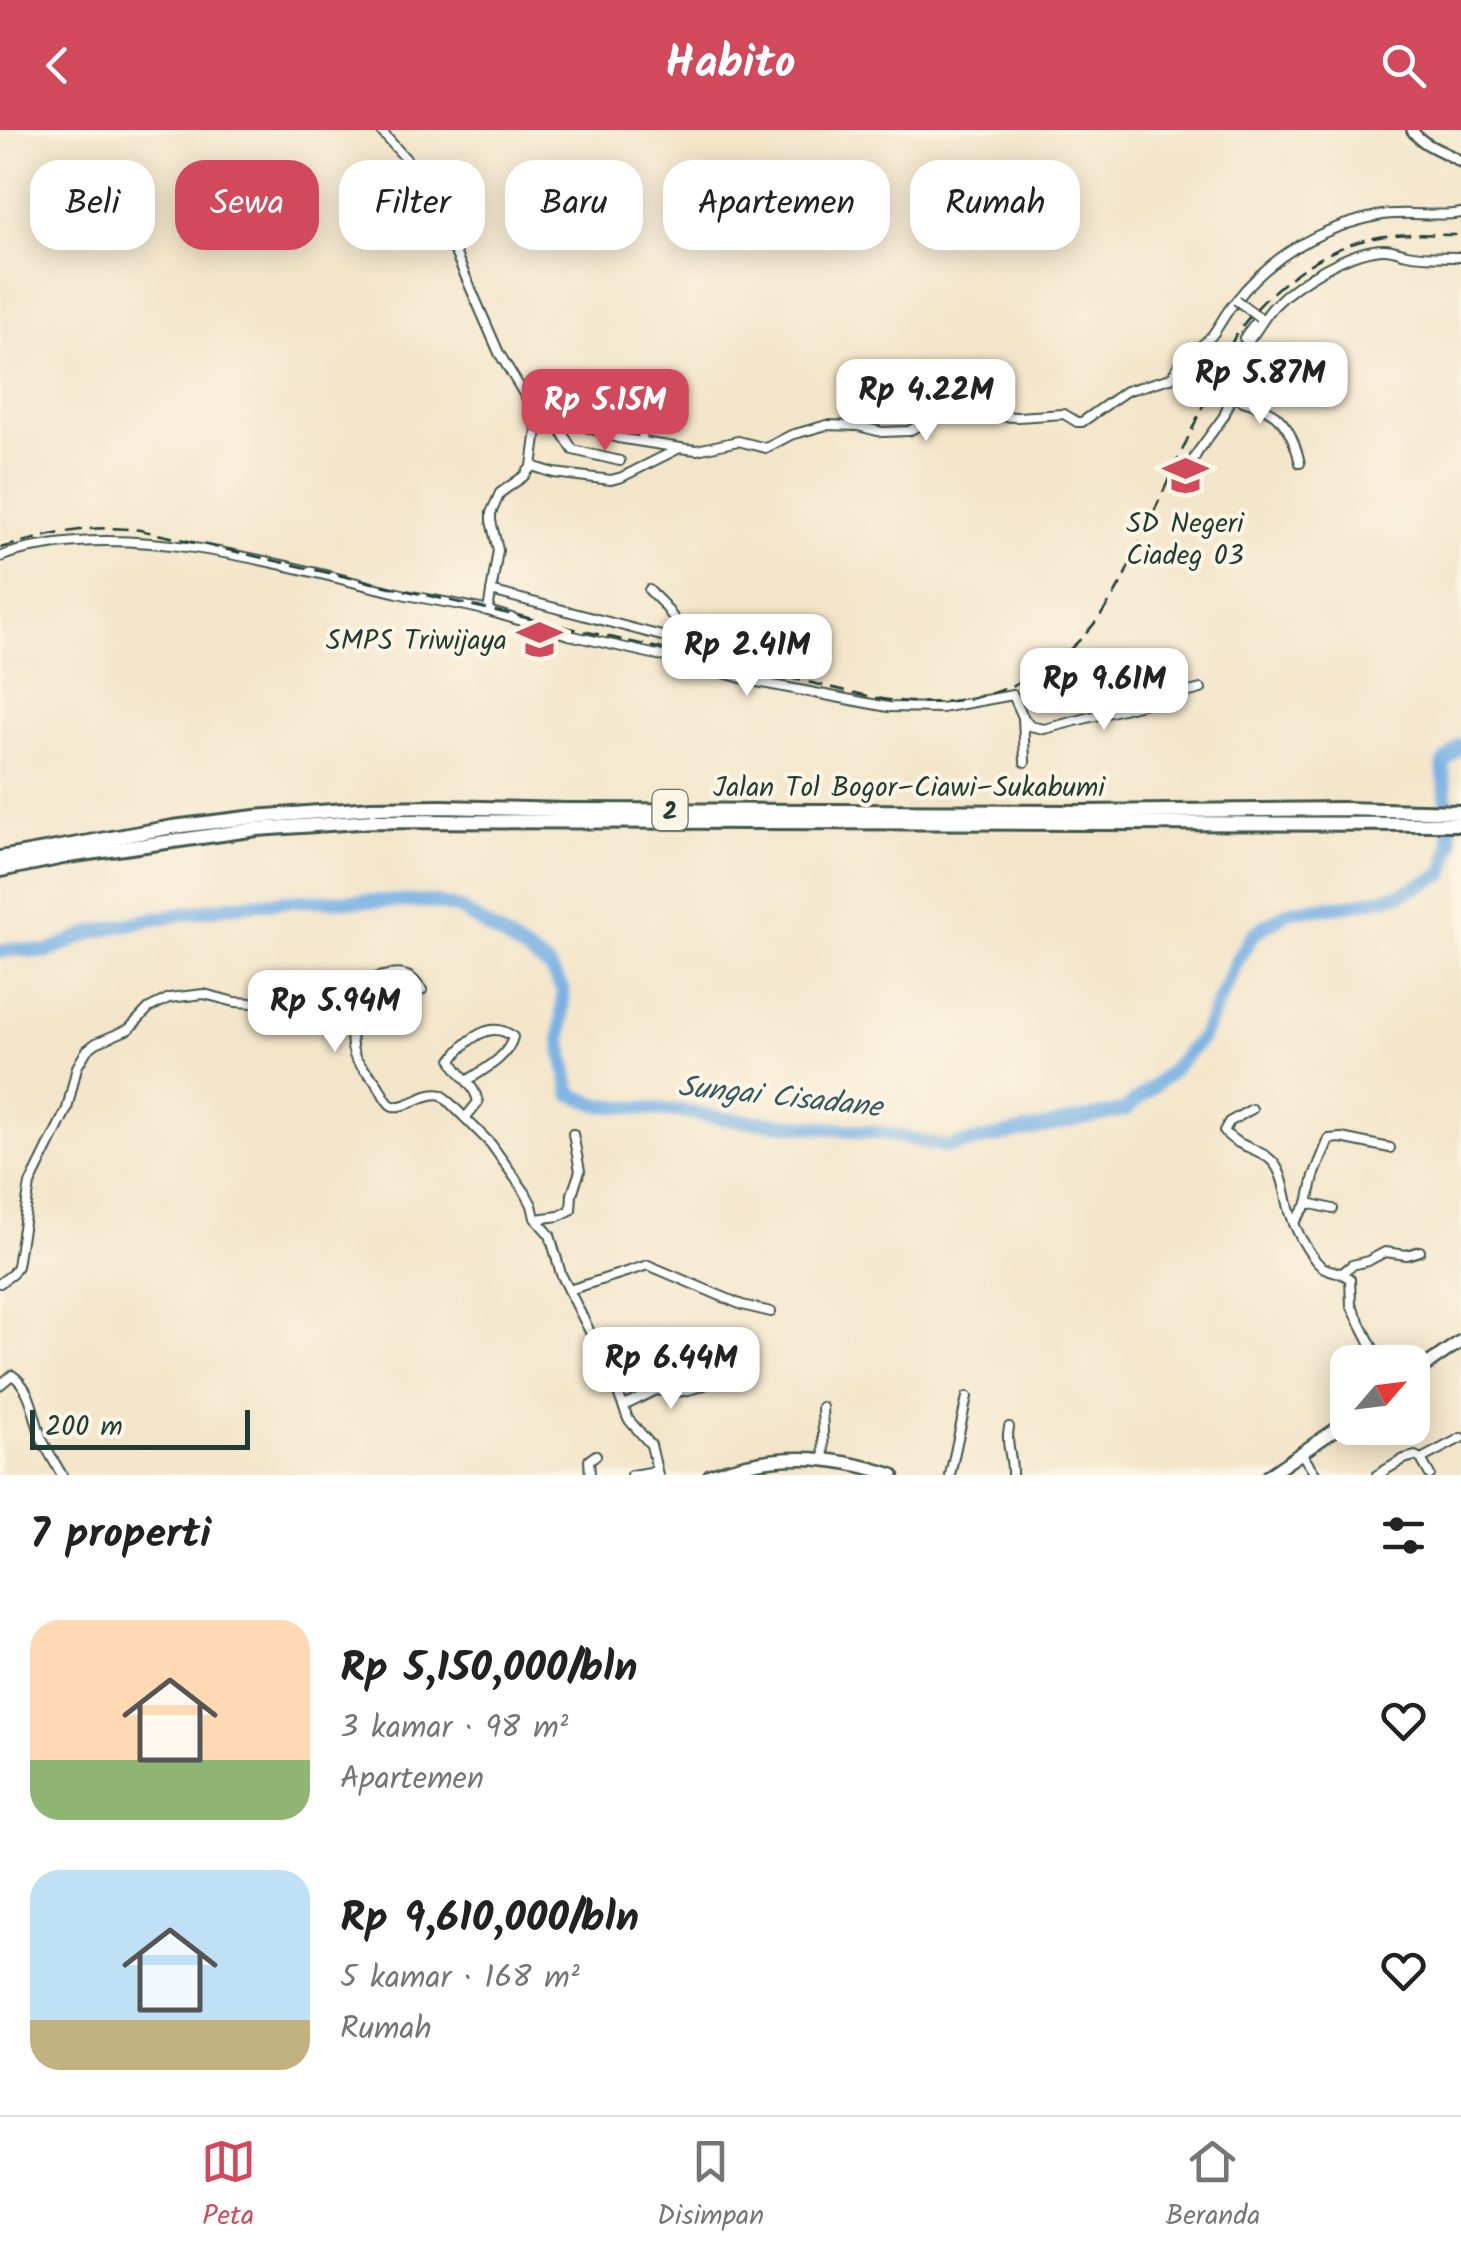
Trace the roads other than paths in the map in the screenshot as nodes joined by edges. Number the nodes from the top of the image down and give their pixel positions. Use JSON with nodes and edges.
{"nodes":[{"id":1,"x":380,"y":130,"type":"edge"},
{"id":2,"x":1412,"y":130,"type":"edge"},
{"id":3,"x":1461,"y":162,"type":"edge"},
{"id":4,"x":1461,"y":213,"type":"edge"},
{"id":5,"x":1461,"y":257,"type":"edge"},
{"id":6,"x":1236,"y":300,"type":"junction"},
{"id":7,"x":1234,"y":354,"type":"junction"},
{"id":8,"x":647,"y":386,"type":"dead end"},
{"id":9,"x":1228,"y":394,"type":"junction"},
{"id":10,"x":536,"y":418,"type":"junction"},
{"id":11,"x":552,"y":418,"type":"junction"},
{"id":12,"x":642,"y":441,"type":"junction"},
{"id":13,"x":680,"y":448,"type":"junction"},
{"id":14,"x":620,"y":461,"type":"dead end"},
{"id":15,"x":1300,"y":464,"type":"dead end"},
{"id":16,"x":532,"y":466,"type":"junction"},
{"id":17,"x":1186,"y":476,"type":"dead end"},
{"id":18,"x":0,"y":557,"type":"edge"},
{"id":19,"x":649,"y":590,"type":"dead end"},
{"id":20,"x":491,"y":591,"type":"junction"},
{"id":21,"x":488,"y":611,"type":"junction"},
{"id":22,"x":1201,"y":689,"type":"dead end"},
{"id":23,"x":1023,"y":716,"type":"junction"},
{"id":24,"x":1024,"y":762,"type":"dead end"},
{"id":25,"x":1461,"y":812,"type":"edge"},
{"id":26,"x":1342,"y":816,"type":"junction"},
{"id":27,"x":1461,"y":824,"type":"edge"},
{"id":28,"x":0,"y":858,"type":"edge"},
{"id":29,"x":0,"y":870,"type":"edge"},
{"id":30,"x":348,"y":989,"type":"junction"},
{"id":31,"x":422,"y":990,"type":"dead end"},
{"id":32,"x":468,"y":1080,"type":"junction"},
{"id":33,"x":1252,"y":1109,"type":"dead end"},
{"id":34,"x":466,"y":1116,"type":"junction"},
{"id":35,"x":574,"y":1134,"type":"dead end"},
{"id":36,"x":1390,"y":1148,"type":"dead end"},
{"id":37,"x":1308,"y":1202,"type":"junction"},
{"id":38,"x":1334,"y":1209,"type":"dead end"},
{"id":39,"x":536,"y":1219,"type":"junction"},
{"id":40,"x":1294,"y":1223,"type":"junction"},
{"id":41,"x":1420,"y":1251,"type":"dead end"},
{"id":42,"x":1342,"y":1273,"type":"junction"},
{"id":43,"x":0,"y":1283,"type":"edge"},
{"id":44,"x":570,"y":1290,"type":"junction"},
{"id":45,"x":770,"y":1312,"type":"dead end"},
{"id":46,"x":1461,"y":1341,"type":"edge"},
{"id":47,"x":1372,"y":1345,"type":"edge"},
{"id":48,"x":1430,"y":1363,"type":"edge"},
{"id":49,"x":0,"y":1385,"type":"edge"},
{"id":50,"x":704,"y":1385,"type":"dead end"},
{"id":51,"x":967,"y":1398,"type":"dead end"},
{"id":52,"x":624,"y":1406,"type":"junction"},
{"id":53,"x":822,"y":1407,"type":"dead end"},
{"id":54,"x":1009,"y":1428,"type":"dead end"},
{"id":55,"x":1330,"y":1433,"type":"edge"},
{"id":56,"x":1461,"y":1438,"type":"edge"},
{"id":57,"x":1301,"y":1453,"type":"junction"},
{"id":58,"x":596,"y":1455,"type":"dead end"},
{"id":59,"x":824,"y":1458,"type":"junction"},
{"id":60,"x":1420,"y":1459,"type":"junction"},
{"id":61,"x":657,"y":1473,"type":"edge"},
{"id":62,"x":887,"y":1474,"type":"edge"},
{"id":63,"x":62,"y":1475,"type":"edge"},
{"id":64,"x":590,"y":1475,"type":"edge"},
{"id":65,"x":632,"y":1475,"type":"edge"},
{"id":66,"x":710,"y":1475,"type":"edge"},
{"id":67,"x":950,"y":1475,"type":"edge"},
{"id":68,"x":1012,"y":1475,"type":"edge"},
{"id":69,"x":1269,"y":1475,"type":"edge"},
{"id":70,"x":1316,"y":1475,"type":"edge"},
{"id":71,"x":1377,"y":1475,"type":"edge"},
{"id":72,"x":1430,"y":1475,"type":"edge"}],
"edges":[{"from":1,"to":10,"type":"street"},
{"from":2,"to":3,"type":"street"},
{"from":4,"to":6,"type":"street"},
{"from":5,"to":7,"type":"street"},
{"from":6,"to":7,"type":"street","bridge":true},
{"from":6,"to":13,"type":"street"},
{"from":7,"to":9,"type":"street"},
{"from":8,"to":12,"type":"street"},
{"from":9,"to":15,"type":"street"},
{"from":9,"to":17,"type":"street"},
{"from":10,"to":11,"type":"street"},
{"from":10,"to":16,"type":"street"},
{"from":11,"to":12,"type":"street"},
{"from":11,"to":14,"type":"street"},
{"from":12,"to":13,"type":"street"},
{"from":13,"to":16,"type":"street"},
{"from":16,"to":20,"type":"street"},
{"from":18,"to":21,"type":"street"},
{"from":19,"to":20,"type":"street"},
{"from":20,"to":21,"type":"street"},
{"from":21,"to":23,"type":"street"},
{"from":22,"to":23,"type":"street"},
{"from":23,"to":24,"type":"street"},
{"from":25,"to":26,"type":"highway","name":"Jalan Tol Bogor–Ciawi–Sukabumi","number":"2"},
{"from":26,"to":27,"type":"highway","name":"Jalan Tol Bogor–Ciawi–Sukabumi","number":"2"},
{"from":26,"to":28,"type":"highway","name":"Jalan Tol Bogor–Ciawi–Sukabumi","number":"2"},
{"from":26,"to":29,"type":"highway","name":"Jalan Tol Bogor–Ciawi–Sukabumi","number":"2"},
{"from":30,"to":31,"type":"street"},
{"from":30,"to":34,"type":"street"},
{"from":30,"to":43,"type":"street"},
{"from":32,"to":32,"type":"street"},
{"from":32,"to":34,"type":"street"},
{"from":33,"to":40,"type":"street"},
{"from":34,"to":39,"type":"street"},
{"from":35,"to":39,"type":"street"},
{"from":36,"to":37,"type":"street"},
{"from":37,"to":38,"type":"street"},
{"from":37,"to":40,"type":"street"},
{"from":39,"to":44,"type":"street"},
{"from":40,"to":42,"type":"street"},
{"from":41,"to":42,"type":"street"},
{"from":42,"to":47,"type":"street"},
{"from":44,"to":45,"type":"street"},
{"from":44,"to":52,"type":"street"},
{"from":46,"to":48,"type":"highway"},
{"from":49,"to":63,"type":"street"},
{"from":50,"to":52,"type":"street"},
{"from":51,"to":67,"type":"street"},
{"from":52,"to":61,"type":"street"},
{"from":53,"to":59,"type":"street"},
{"from":54,"to":68,"type":"street"},
{"from":55,"to":57,"type":"highway"},
{"from":56,"to":60,"type":"street"},
{"from":57,"to":69,"type":"highway"},
{"from":57,"to":70,"type":"street"},
{"from":58,"to":64,"type":"street"},
{"from":59,"to":62,"type":"highway"},
{"from":59,"to":66,"type":"highway"},
{"from":60,"to":71,"type":"street"},
{"from":60,"to":72,"type":"street"},
{"from":61,"to":65,"type":"street"}]}
